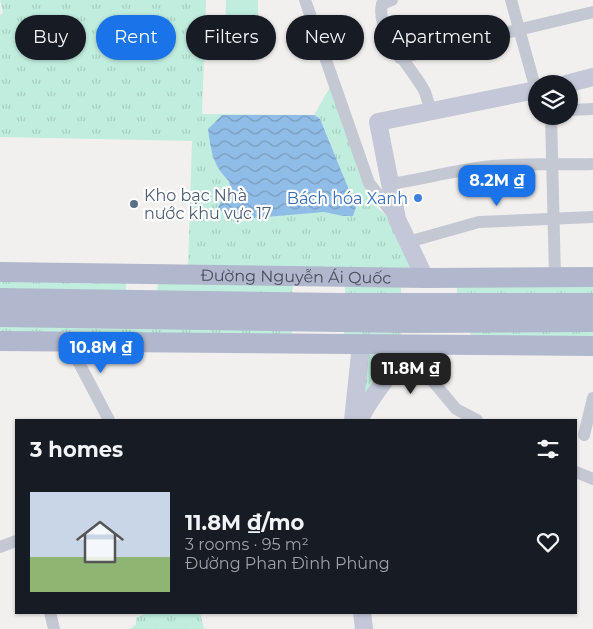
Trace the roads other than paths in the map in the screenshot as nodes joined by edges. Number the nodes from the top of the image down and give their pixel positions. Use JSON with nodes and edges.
{"nodes":[{"id":1,"x":305,"y":0,"type":"edge"},
{"id":2,"x":392,"y":0,"type":"edge"},
{"id":3,"x":511,"y":0,"type":"edge"},
{"id":4,"x":593,"y":12,"type":"edge"},
{"id":5,"x":381,"y":15,"type":"edge"},
{"id":6,"x":519,"y":30,"type":"junction"},
{"id":7,"x":510,"y":32,"type":"edge"},
{"id":8,"x":402,"y":60,"type":"edge"},
{"id":9,"x":532,"y":75,"type":"edge"},
{"id":10,"x":593,"y":77,"type":"edge"},
{"id":11,"x":578,"y":81,"type":"edge"},
{"id":12,"x":528,"y":92,"type":"edge"},
{"id":13,"x":593,"y":109,"type":"edge"},
{"id":14,"x":578,"y":110,"type":"edge"},
{"id":15,"x":431,"y":111,"type":"junction"},
{"id":16,"x":552,"y":125,"type":"edge"},
{"id":17,"x":593,"y":164,"type":"edge"},
{"id":18,"x":553,"y":165,"type":"junction"},
{"id":19,"x":390,"y":184,"type":"junction"},
{"id":20,"x":593,"y":217,"type":"edge"},
{"id":21,"x":555,"y":218,"type":"junction"},
{"id":22,"x":397,"y":219,"type":"junction"},
{"id":23,"x":408,"y":242,"type":"junction"},
{"id":24,"x":0,"y":272,"type":"edge"},
{"id":25,"x":143,"y":275,"type":"junction"},
{"id":26,"x":322,"y":277,"type":"junction"},
{"id":27,"x":555,"y":277,"type":"junction"},
{"id":28,"x":593,"y":277,"type":"edge"},
{"id":29,"x":425,"y":278,"type":"junction"},
{"id":30,"x":0,"y":298,"type":"edge"},
{"id":31,"x":144,"y":300,"type":"junction"},
{"id":32,"x":424,"y":303,"type":"junction"},
{"id":33,"x":593,"y":303,"type":"edge"},
{"id":34,"x":322,"y":312,"type":"junction"},
{"id":35,"x":0,"y":317,"type":"edge"},
{"id":36,"x":593,"y":322,"type":"edge"},
{"id":37,"x":424,"y":323,"type":"junction"},
{"id":38,"x":0,"y":341,"type":"edge"},
{"id":39,"x":68,"y":342,"type":"junction"},
{"id":40,"x":321,"y":344,"type":"junction"},
{"id":41,"x":361,"y":345,"type":"junction"},
{"id":42,"x":593,"y":346,"type":"edge"},
{"id":43,"x":420,"y":354,"type":"junction"},
{"id":44,"x":593,"y":398,"type":"edge"},
{"id":45,"x":108,"y":419,"type":"edge"},
{"id":46,"x":353,"y":419,"type":"edge"},
{"id":47,"x":360,"y":419,"type":"edge"},
{"id":48,"x":368,"y":419,"type":"edge"},
{"id":49,"x":474,"y":419,"type":"edge"},
{"id":50,"x":584,"y":435,"type":"dead end"},
{"id":51,"x":577,"y":472,"type":"edge"},
{"id":52,"x":593,"y":479,"type":"edge"},
{"id":53,"x":15,"y":541,"type":"edge"},
{"id":54,"x":0,"y":547,"type":"edge"},
{"id":55,"x":50,"y":614,"type":"edge"},
{"id":56,"x":362,"y":614,"type":"edge"},
{"id":57,"x":54,"y":629,"type":"edge"},
{"id":58,"x":364,"y":629,"type":"edge"}],
"edges":[{"from":1,"to":22,"type":"street"},
{"from":2,"to":5,"type":"street"},
{"from":3,"to":6,"type":"street"},
{"from":4,"to":6,"type":"street"},
{"from":6,"to":7,"type":"street"},
{"from":6,"to":9,"type":"street"},
{"from":8,"to":15,"type":"street"},
{"from":10,"to":11,"type":"street"},
{"from":12,"to":15,"type":"street"},
{"from":13,"to":14,"type":"street"},
{"from":15,"to":19,"type":"street"},
{"from":16,"to":18,"type":"street"},
{"from":17,"to":18,"type":"street"},
{"from":18,"to":19,"type":"street"},
{"from":18,"to":21,"type":"street"},
{"from":19,"to":22,"type":"street"},
{"from":20,"to":21,"type":"street"},
{"from":21,"to":23,"type":"street"},
{"from":21,"to":27,"type":"street"},
{"from":22,"to":23,"type":"street"},
{"from":23,"to":29,"type":"street"},
{"from":24,"to":25,"type":"main road","name":"Đường Nguyễn Ái Quốc"},
{"from":25,"to":26,"type":"main road","name":"Đường Nguyễn Ái Quốc"},
{"from":25,"to":31,"type":"main road"},
{"from":26,"to":29,"type":"main road","name":"Đường Nguyễn Ái Quốc"},
{"from":26,"to":34,"type":"main road"},
{"from":27,"to":28,"type":"main road","name":"Đường Nguyễn Ái Quốc"},
{"from":27,"to":29,"type":"main road","name":"Đường Nguyễn Ái Quốc"},
{"from":29,"to":32,"type":"main road"},
{"from":30,"to":31,"type":"main road","name":"Đường Nguyễn Ái Quốc"},
{"from":31,"to":34,"type":"main road","name":"Đường Nguyễn Ái Quốc"},
{"from":32,"to":33,"type":"main road","name":"Đường Nguyễn Ái Quốc"},
{"from":32,"to":34,"type":"main road","name":"Đường Nguyễn Ái Quốc"},
{"from":32,"to":37,"type":"main road"},
{"from":34,"to":35,"type":"main road","name":"Đường Nguyễn Ái Quốc"},
{"from":34,"to":37,"type":"main road","name":"Đường Nguyễn Ái Quốc"},
{"from":34,"to":40,"type":"main road"},
{"from":36,"to":37,"type":"main road","name":"Đường Nguyễn Ái Quốc"},
{"from":37,"to":43,"type":"main road"},
{"from":38,"to":39,"type":"main road"},
{"from":39,"to":40,"type":"main road"},
{"from":39,"to":45,"type":"street"},
{"from":40,"to":41,"type":"main road"},
{"from":41,"to":43,"type":"main road"},
{"from":41,"to":46,"type":"street"},
{"from":42,"to":43,"type":"main road"},
{"from":43,"to":47,"type":"street"},
{"from":43,"to":48,"type":"street"},
{"from":43,"to":49,"type":"street"},
{"from":44,"to":50,"type":"street"},
{"from":51,"to":52,"type":"street"},
{"from":53,"to":54,"type":"street"},
{"from":55,"to":57,"type":"street"},
{"from":56,"to":58,"type":"street"}]}
